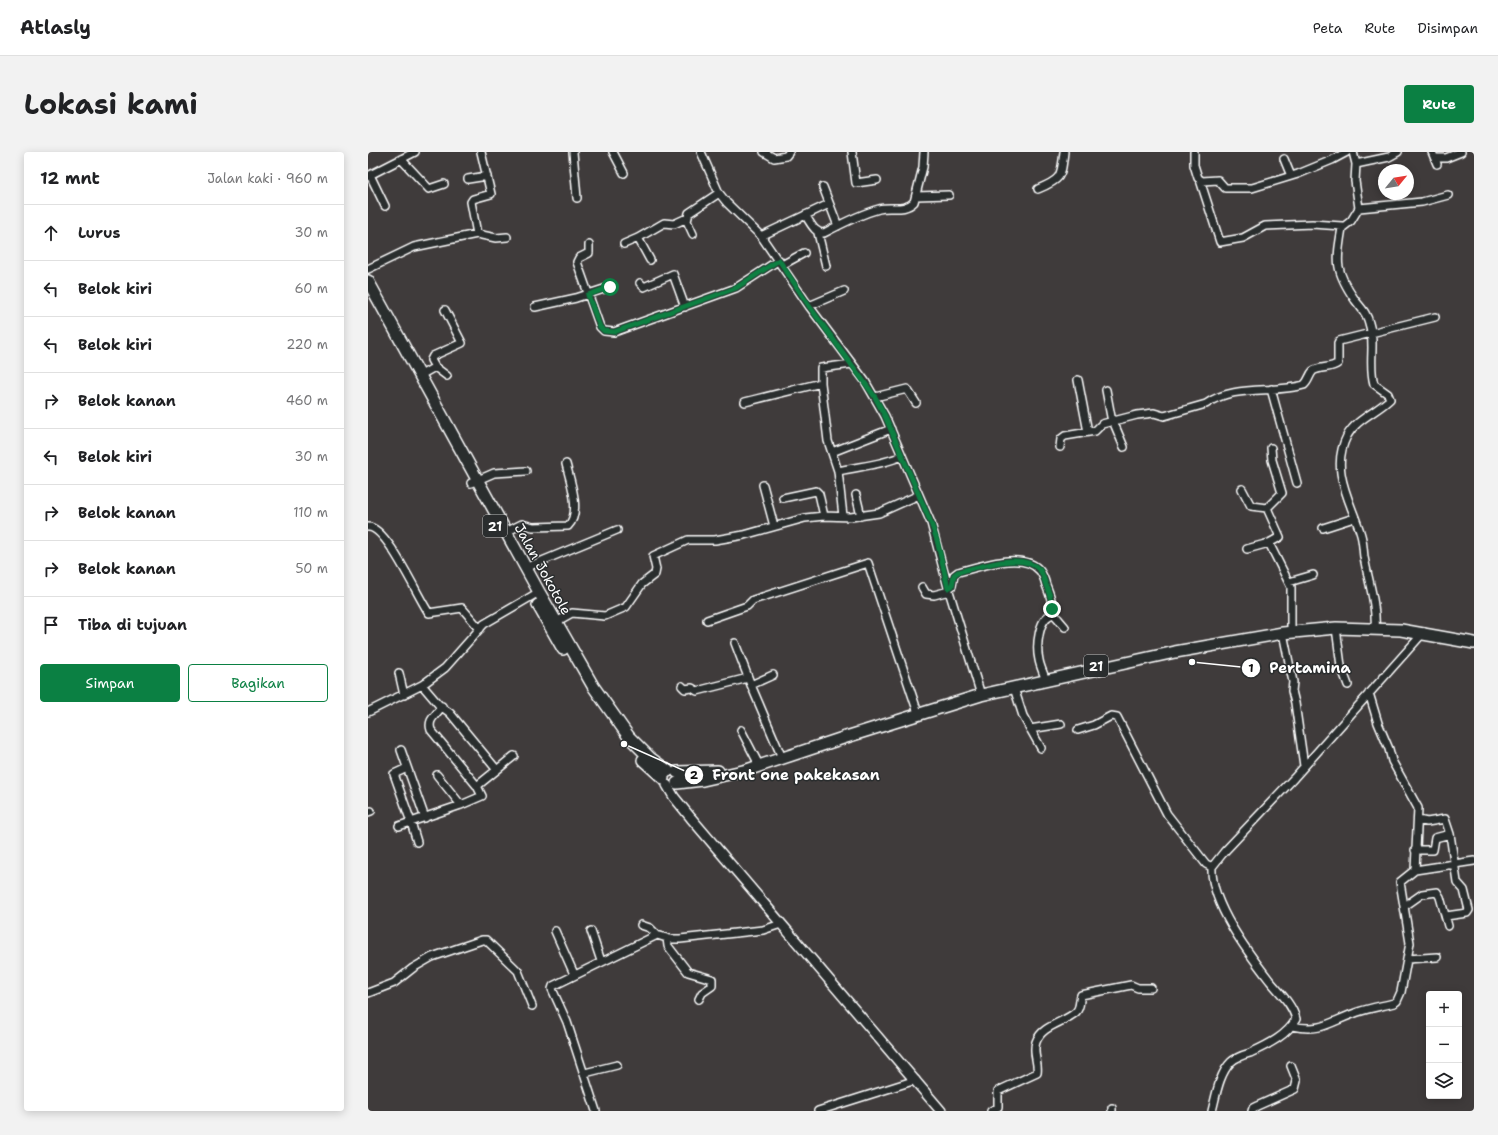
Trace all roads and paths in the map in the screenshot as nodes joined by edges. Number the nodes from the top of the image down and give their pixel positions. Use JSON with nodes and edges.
{"nodes":[{"id":1,"x":415,"y":152,"type":"edge"},
{"id":2,"x":481,"y":152,"type":"edge"},
{"id":3,"x":573,"y":152,"type":"edge"},
{"id":4,"x":613,"y":152,"type":"edge"},
{"id":5,"x":701,"y":152,"type":"edge"},
{"id":6,"x":764,"y":152,"type":"edge"},
{"id":7,"x":789,"y":152,"type":"edge"},
{"id":8,"x":852,"y":152,"type":"edge"},
{"id":9,"x":924,"y":152,"type":"edge"},
{"id":10,"x":1064,"y":152,"type":"edge"},
{"id":11,"x":1194,"y":152,"type":"edge"},
{"id":12,"x":1347,"y":152,"type":"edge"},
{"id":13,"x":1354,"y":152,"type":"edge"},
{"id":14,"x":1398,"y":152,"type":"edge"},
{"id":15,"x":1461,"y":152,"type":"edge"},
{"id":16,"x":1435,"y":158,"type":"edge"},
{"id":17,"x":401,"y":159,"type":"junction"},
{"id":18,"x":1284,"y":159,"type":"dead end"},
{"id":19,"x":1356,"y":164,"type":"junction"},
{"id":20,"x":624,"y":173,"type":"dead end"},
{"id":21,"x":369,"y":176,"type":"edge"},
{"id":22,"x":487,"y":176,"type":"junction"},
{"id":23,"x":1291,"y":176,"type":"junction"},
{"id":24,"x":468,"y":179,"type":"dead end"},
{"id":25,"x":877,"y":180,"type":"dead end"},
{"id":26,"x":1200,"y":180,"type":"junction"},
{"id":27,"x":444,"y":184,"type":"dead end"},
{"id":28,"x":823,"y":187,"type":"dead end"},
{"id":29,"x":1038,"y":188,"type":"dead end"},
{"id":30,"x":719,"y":193,"type":"junction"},
{"id":31,"x":949,"y":194,"type":"dead end"},
{"id":32,"x":1448,"y":195,"type":"dead end"},
{"id":33,"x":916,"y":196,"type":"junction"},
{"id":34,"x":577,"y":198,"type":"dead end"},
{"id":35,"x":829,"y":204,"type":"junction"},
{"id":36,"x":385,"y":206,"type":"dead end"},
{"id":37,"x":1359,"y":208,"type":"junction"},
{"id":38,"x":805,"y":215,"type":"junction"},
{"id":39,"x":687,"y":218,"type":"junction"},
{"id":40,"x":838,"y":226,"type":"junction"},
{"id":41,"x":1342,"y":226,"type":"junction"},
{"id":42,"x":818,"y":233,"type":"junction"},
{"id":43,"x":477,"y":234,"type":"junction"},
{"id":44,"x":692,"y":234,"type":"dead end"},
{"id":45,"x":761,"y":236,"type":"junction"},
{"id":46,"x":507,"y":237,"type":"dead end"},
{"id":47,"x":638,"y":238,"type":"junction"},
{"id":48,"x":624,"y":244,"type":"dead end"},
{"id":49,"x":589,"y":245,"type":"dead end"},
{"id":50,"x":804,"y":253,"type":"dead end"},
{"id":51,"x":650,"y":260,"type":"dead end"},
{"id":52,"x":780,"y":262,"type":"junction"},
{"id":53,"x":826,"y":266,"type":"dead end"},
{"id":54,"x":368,"y":269,"type":"edge"},
{"id":55,"x":368,"y":281,"type":"edge"},
{"id":56,"x":640,"y":283,"type":"dead end"},
{"id":57,"x":610,"y":287,"type":"dead end"},
{"id":58,"x":844,"y":291,"type":"dead end"},
{"id":59,"x":368,"y":294,"type":"edge"},
{"id":60,"x":588,"y":295,"type":"junction"},
{"id":61,"x":809,"y":306,"type":"junction"},
{"id":62,"x":534,"y":307,"type":"dead end"},
{"id":63,"x":685,"y":307,"type":"junction"},
{"id":64,"x":445,"y":310,"type":"dead end"},
{"id":65,"x":1435,"y":317,"type":"dead end"},
{"id":66,"x":1372,"y":332,"type":"junction"},
{"id":67,"x":852,"y":364,"type":"junction"},
{"id":68,"x":435,"y":367,"type":"junction"},
{"id":69,"x":419,"y":376,"type":"junction"},
{"id":70,"x":447,"y":376,"type":"dead end"},
{"id":71,"x":1078,"y":380,"type":"dead end"},
{"id":72,"x":821,"y":383,"type":"junction"},
{"id":73,"x":1271,"y":389,"type":"junction"},
{"id":74,"x":1106,"y":390,"type":"dead end"},
{"id":75,"x":875,"y":397,"type":"junction"},
{"id":76,"x":745,"y":402,"type":"dead end"},
{"id":77,"x":916,"y":403,"type":"dead end"},
{"id":78,"x":1112,"y":422,"type":"junction"},
{"id":79,"x":891,"y":429,"type":"junction"},
{"id":80,"x":1088,"y":432,"type":"junction"},
{"id":81,"x":1060,"y":447,"type":"dead end"},
{"id":82,"x":1124,"y":447,"type":"dead end"},
{"id":83,"x":1271,"y":448,"type":"dead end"},
{"id":84,"x":832,"y":452,"type":"junction"},
{"id":85,"x":902,"y":456,"type":"junction"},
{"id":86,"x":566,"y":464,"type":"dead end"},
{"id":87,"x":526,"y":471,"type":"dead end"},
{"id":88,"x":838,"y":471,"type":"junction"},
{"id":89,"x":474,"y":481,"type":"junction"},
{"id":90,"x":1297,"y":483,"type":"dead end"},
{"id":91,"x":763,"y":485,"type":"dead end"},
{"id":92,"x":1242,"y":490,"type":"dead end"},
{"id":93,"x":856,"y":495,"type":"dead end"},
{"id":94,"x":919,"y":495,"type":"junction"},
{"id":95,"x":782,"y":498,"type":"dead end"},
{"id":96,"x":1267,"y":508,"type":"junction"},
{"id":97,"x":492,"y":513,"type":"junction"},
{"id":98,"x":824,"y":516,"type":"junction"},
{"id":99,"x":843,"y":516,"type":"junction"},
{"id":100,"x":861,"y":516,"type":"junction"},
{"id":101,"x":1354,"y":518,"type":"junction"},
{"id":102,"x":774,"y":526,"type":"junction"},
{"id":103,"x":368,"y":527,"type":"edge"},
{"id":104,"x":1323,"y":528,"type":"dead end"},
{"id":105,"x":617,"y":530,"type":"dead end"},
{"id":106,"x":506,"y":532,"type":"junction"},
{"id":107,"x":1269,"y":543,"type":"junction"},
{"id":108,"x":1247,"y":549,"type":"dead end"},
{"id":109,"x":525,"y":568,"type":"junction"},
{"id":110,"x":1313,"y":575,"type":"dead end"},
{"id":111,"x":1289,"y":582,"type":"junction"},
{"id":112,"x":922,"y":587,"type":"dead end"},
{"id":113,"x":948,"y":590,"type":"junction"},
{"id":114,"x":536,"y":594,"type":"junction"},
{"id":115,"x":1050,"y":614,"type":"junction"},
{"id":116,"x":707,"y":620,"type":"dead end"},
{"id":117,"x":556,"y":622,"type":"junction"},
{"id":118,"x":1375,"y":626,"type":"junction"},
{"id":119,"x":1065,"y":627,"type":"dead end"},
{"id":120,"x":1336,"y":628,"type":"junction"},
{"id":121,"x":480,"y":629,"type":"junction"},
{"id":122,"x":1287,"y":631,"type":"junction"},
{"id":123,"x":1424,"y":632,"type":"junction"},
{"id":124,"x":1474,"y":640,"type":"edge"},
{"id":125,"x":735,"y":642,"type":"dead end"},
{"id":126,"x":1474,"y":643,"type":"edge"},
{"id":127,"x":400,"y":673,"type":"dead end"},
{"id":128,"x":773,"y":676,"type":"dead end"},
{"id":129,"x":1045,"y":678,"type":"junction"},
{"id":130,"x":750,"y":681,"type":"junction"},
{"id":131,"x":422,"y":685,"type":"junction"},
{"id":132,"x":1348,"y":685,"type":"dead end"},
{"id":133,"x":682,"y":686,"type":"dead end"},
{"id":134,"x":1014,"y":688,"type":"junction"},
{"id":135,"x":1369,"y":693,"type":"junction"},
{"id":136,"x":980,"y":694,"type":"junction"},
{"id":137,"x":404,"y":695,"type":"junction"},
{"id":138,"x":442,"y":706,"type":"junction"},
{"id":139,"x":917,"y":710,"type":"junction"},
{"id":140,"x":368,"y":712,"type":"edge"},
{"id":141,"x":1061,"y":724,"type":"dead end"},
{"id":142,"x":1030,"y":729,"type":"junction"},
{"id":143,"x":741,"y":730,"type":"dead end"},
{"id":144,"x":1078,"y":730,"type":"dead end"},
{"id":145,"x":827,"y":741,"type":"junction"},
{"id":146,"x":1041,"y":748,"type":"dead end"},
{"id":147,"x":401,"y":750,"type":"dead end"},
{"id":148,"x":780,"y":753,"type":"junction"},
{"id":149,"x":514,"y":756,"type":"dead end"},
{"id":150,"x":756,"y":761,"type":"junction"},
{"id":151,"x":1304,"y":766,"type":"junction"},
{"id":152,"x":407,"y":768,"type":"junction"},
{"id":153,"x":497,"y":770,"type":"junction"},
{"id":154,"x":437,"y":775,"type":"dead end"},
{"id":155,"x":671,"y":779,"type":"junction"},
{"id":156,"x":477,"y":786,"type":"junction"},
{"id":157,"x":461,"y":805,"type":"junction"},
{"id":158,"x":425,"y":818,"type":"junction"},
{"id":159,"x":1418,"y":820,"type":"junction"},
{"id":160,"x":411,"y":822,"type":"junction"},
{"id":161,"x":399,"y":826,"type":"dead end"},
{"id":162,"x":1450,"y":834,"type":"junction"},
{"id":163,"x":416,"y":842,"type":"dead end"},
{"id":164,"x":1415,"y":850,"type":"junction"},
{"id":165,"x":1474,"y":861,"type":"edge"},
{"id":166,"x":1454,"y":865,"type":"junction"},
{"id":167,"x":1212,"y":867,"type":"junction"},
{"id":168,"x":1415,"y":870,"type":"junction"},
{"id":169,"x":1405,"y":906,"type":"junction"},
{"id":170,"x":1446,"y":916,"type":"junction"},
{"id":171,"x":781,"y":924,"type":"junction"},
{"id":172,"x":641,"y":925,"type":"dead end"},
{"id":173,"x":1448,"y":926,"type":"dead end"},
{"id":174,"x":555,"y":931,"type":"dead end"},
{"id":175,"x":590,"y":931,"type":"dead end"},
{"id":176,"x":657,"y":935,"type":"junction"},
{"id":177,"x":667,"y":938,"type":"junction"},
{"id":178,"x":1436,"y":957,"type":"dead end"},
{"id":179,"x":1407,"y":958,"type":"junction"},
{"id":180,"x":602,"y":961,"type":"junction"},
{"id":181,"x":574,"y":974,"type":"junction"},
{"id":182,"x":1151,"y":988,"type":"dead end"},
{"id":183,"x":368,"y":993,"type":"edge"},
{"id":184,"x":699,"y":999,"type":"dead end"},
{"id":185,"x":532,"y":1006,"type":"dead end"},
{"id":186,"x":1292,"y":1026,"type":"junction"},
{"id":187,"x":617,"y":1065,"type":"dead end"},
{"id":188,"x":1291,"y":1066,"type":"dead end"},
{"id":189,"x":585,"y":1073,"type":"junction"},
{"id":190,"x":916,"y":1080,"type":"junction"},
{"id":191,"x":596,"y":1111,"type":"edge"},
{"id":192,"x":818,"y":1111,"type":"edge"},
{"id":193,"x":941,"y":1111,"type":"edge"},
{"id":194,"x":991,"y":1111,"type":"edge"},
{"id":195,"x":1212,"y":1111,"type":"edge"},
{"id":196,"x":1252,"y":1111,"type":"edge"}],
"edges":[{"from":1,"to":17,"type":"street"},
{"from":2,"to":22,"type":"street"},
{"from":3,"to":34,"type":"street"},
{"from":4,"to":20,"type":"street"},
{"from":5,"to":30,"type":"street"},
{"from":6,"to":7,"type":"street"},
{"from":8,"to":25,"type":"street"},
{"from":9,"to":33,"type":"street"},
{"from":10,"to":29,"type":"street"},
{"from":11,"to":26,"type":"street"},
{"from":12,"to":23,"type":"street"},
{"from":13,"to":19,"type":"street"},
{"from":14,"to":19,"type":"street"},
{"from":15,"to":16,"type":"street"},
{"from":17,"to":21,"type":"street"},
{"from":17,"to":27,"type":"street"},
{"from":18,"to":23,"type":"street"},
{"from":19,"to":37,"type":"street"},
{"from":21,"to":36,"type":"street"},
{"from":22,"to":24,"type":"street"},
{"from":22,"to":43,"type":"street"},
{"from":23,"to":26,"type":"street"},
{"from":26,"to":41,"type":"street"},
{"from":28,"to":35,"type":"street"},
{"from":30,"to":39,"type":"street"},
{"from":30,"to":45,"type":"street"},
{"from":31,"to":33,"type":"street"},
{"from":32,"to":37,"type":"street"},
{"from":33,"to":40,"type":"street"},
{"from":35,"to":38,"type":"street"},
{"from":35,"to":40,"type":"street"},
{"from":37,"to":41,"type":"street"},
{"from":38,"to":42,"type":"street"},
{"from":38,"to":45,"type":"street"},
{"from":39,"to":44,"type":"street"},
{"from":39,"to":47,"type":"street"},
{"from":40,"to":42,"type":"street"},
{"from":41,"to":66,"type":"street"},
{"from":42,"to":53,"type":"street"},
{"from":43,"to":46,"type":"street"},
{"from":43,"to":54,"type":"street"},
{"from":45,"to":52,"type":"street"},
{"from":47,"to":48,"type":"street"},
{"from":47,"to":51,"type":"street"},
{"from":49,"to":60,"type":"street"},
{"from":50,"to":52,"type":"street"},
{"from":52,"to":61,"type":"street"},
{"from":52,"to":63,"type":"street"},
{"from":55,"to":69,"type":"highway","name":"Jalan Jokotole","number":"21"},
{"from":56,"to":63,"type":"street"},
{"from":57,"to":60,"type":"street"},
{"from":58,"to":61,"type":"street"},
{"from":59,"to":89,"type":"highway","name":"Jalan Jokotole","number":"21"},
{"from":60,"to":62,"type":"street"},
{"from":60,"to":63,"type":"street"},
{"from":61,"to":67,"type":"street"},
{"from":64,"to":68,"type":"street"},
{"from":65,"to":66,"type":"street"},
{"from":66,"to":73,"type":"street"},
{"from":66,"to":101,"type":"street"},
{"from":67,"to":72,"type":"street"},
{"from":67,"to":75,"type":"street"},
{"from":68,"to":69,"type":"street"},
{"from":68,"to":70,"type":"street"},
{"from":69,"to":89,"type":"highway","name":"Jalan Jokotole","number":"21"},
{"from":71,"to":80,"type":"street"},
{"from":72,"to":76,"type":"street"},
{"from":72,"to":84,"type":"street"},
{"from":73,"to":78,"type":"street"},
{"from":73,"to":90,"type":"street"},
{"from":74,"to":78,"type":"street"},
{"from":75,"to":77,"type":"street"},
{"from":75,"to":79,"type":"street"},
{"from":78,"to":80,"type":"street"},
{"from":78,"to":82,"type":"street"},
{"from":79,"to":84,"type":"street"},
{"from":79,"to":85,"type":"street"},
{"from":80,"to":81,"type":"street"},
{"from":83,"to":96,"type":"street"},
{"from":84,"to":88,"type":"street"},
{"from":85,"to":88,"type":"street"},
{"from":85,"to":94,"type":"street"},
{"from":86,"to":106,"type":"street"},
{"from":87,"to":89,"type":"street"},
{"from":88,"to":99,"type":"street"},
{"from":89,"to":97,"type":"highway","name":"Jalan Jokotole","number":"21"},
{"from":91,"to":102,"type":"street"},
{"from":92,"to":96,"type":"street"},
{"from":93,"to":100,"type":"street"},
{"from":94,"to":100,"type":"street"},
{"from":94,"to":113,"type":"street"},
{"from":95,"to":98,"type":"street"},
{"from":96,"to":107,"type":"street"},
{"from":97,"to":106,"type":"highway","name":"Jalan Jokotole","number":"21"},
{"from":97,"to":114,"type":"highway","name":"Jalan Jokotole","number":"21"},
{"from":98,"to":99,"type":"street"},
{"from":98,"to":102,"type":"street"},
{"from":99,"to":100,"type":"street"},
{"from":101,"to":104,"type":"street"},
{"from":101,"to":118,"type":"street"},
{"from":102,"to":117,"type":"street"},
{"from":103,"to":121,"type":"street"},
{"from":105,"to":109,"type":"street"},
{"from":106,"to":109,"type":"highway","name":"Jalan Jokotole","number":"21"},
{"from":107,"to":108,"type":"street"},
{"from":107,"to":111,"type":"street"},
{"from":109,"to":114,"type":"highway","name":"Jalan Jokotole","number":"21"},
{"from":110,"to":111,"type":"street"},
{"from":111,"to":122,"type":"street"},
{"from":112,"to":113,"type":"street"},
{"from":113,"to":115,"type":"street"},
{"from":113,"to":136,"type":"street"},
{"from":114,"to":117,"type":"highway","name":"Jalan Jokotole","number":"21"},
{"from":114,"to":121,"type":"street"},
{"from":114,"to":155,"type":"highway","name":"Jalan Jokotole","number":"21"},
{"from":115,"to":119,"type":"street"},
{"from":115,"to":129,"type":"street"},
{"from":116,"to":139,"type":"street"},
{"from":117,"to":155,"type":"highway","name":"Jalan Jokotole","number":"21"},
{"from":118,"to":120,"type":"highway","number":"21"},
{"from":118,"to":122,"type":"highway","number":"21"},
{"from":118,"to":123,"type":"highway","number":"21"},
{"from":120,"to":122,"type":"highway","number":"21"},
{"from":120,"to":132,"type":"street"},
{"from":121,"to":131,"type":"street"},
{"from":122,"to":129,"type":"highway","number":"21"},
{"from":122,"to":134,"type":"highway","number":"21"},
{"from":122,"to":151,"type":"street"},
{"from":123,"to":124,"type":"highway","number":"21"},
{"from":123,"to":126,"type":"highway","number":"21"},
{"from":123,"to":135,"type":"street"},
{"from":125,"to":130,"type":"street"},
{"from":127,"to":137,"type":"street"},
{"from":128,"to":130,"type":"street"},
{"from":129,"to":136,"type":"highway","number":"21"},
{"from":130,"to":133,"type":"street"},
{"from":130,"to":148,"type":"street"},
{"from":131,"to":137,"type":"street"},
{"from":131,"to":138,"type":"street"},
{"from":134,"to":136,"type":"highway","number":"21"},
{"from":134,"to":142,"type":"street"},
{"from":135,"to":151,"type":"street"},
{"from":135,"to":159,"type":"street"},
{"from":136,"to":139,"type":"highway","number":"21"},
{"from":136,"to":145,"type":"highway","number":"21"},
{"from":137,"to":140,"type":"street"},
{"from":138,"to":153,"type":"street"},
{"from":138,"to":156,"type":"street"},
{"from":139,"to":145,"type":"highway","number":"21"},
{"from":141,"to":142,"type":"street"},
{"from":142,"to":146,"type":"street"},
{"from":143,"to":150,"type":"street"},
{"from":144,"to":167,"type":"street"},
{"from":145,"to":148,"type":"highway","number":"21"},
{"from":145,"to":155,"type":"highway","number":"21"},
{"from":147,"to":152,"type":"street"},
{"from":148,"to":150,"type":"highway","number":"21"},
{"from":149,"to":153,"type":"street"},
{"from":150,"to":155,"type":"highway","number":"21"},
{"from":151,"to":167,"type":"street"},
{"from":152,"to":158,"type":"street"},
{"from":152,"to":160,"type":"street"},
{"from":153,"to":156,"type":"street"},
{"from":154,"to":157,"type":"street"},
{"from":155,"to":171,"type":"main road"},
{"from":156,"to":157,"type":"street"},
{"from":157,"to":158,"type":"street"},
{"from":158,"to":160,"type":"street"},
{"from":159,"to":162,"type":"street"},
{"from":159,"to":164,"type":"street"},
{"from":160,"to":161,"type":"street"},
{"from":160,"to":163,"type":"street"},
{"from":162,"to":164,"type":"street"},
{"from":162,"to":166,"type":"street"},
{"from":164,"to":168,"type":"street"},
{"from":165,"to":166,"type":"street"},
{"from":166,"to":168,"type":"street"},
{"from":166,"to":170,"type":"street"},
{"from":167,"to":186,"type":"street"},
{"from":168,"to":169,"type":"street"},
{"from":169,"to":170,"type":"street"},
{"from":169,"to":179,"type":"street"},
{"from":170,"to":173,"type":"street"},
{"from":171,"to":177,"type":"street"},
{"from":171,"to":190,"type":"main road"},
{"from":172,"to":176,"type":"street"},
{"from":174,"to":181,"type":"street"},
{"from":175,"to":180,"type":"street"},
{"from":176,"to":177,"type":"street"},
{"from":176,"to":180,"type":"street"},
{"from":177,"to":184,"type":"street"},
{"from":178,"to":179,"type":"street"},
{"from":179,"to":186,"type":"street"},
{"from":180,"to":181,"type":"street"},
{"from":181,"to":189,"type":"street"},
{"from":182,"to":194,"type":"street"},
{"from":183,"to":185,"type":"street"},
{"from":186,"to":195,"type":"street"},
{"from":187,"to":189,"type":"street"},
{"from":188,"to":196,"type":"street"},
{"from":189,"to":191,"type":"street"},
{"from":190,"to":192,"type":"street"},
{"from":190,"to":193,"type":"main road"}]}
